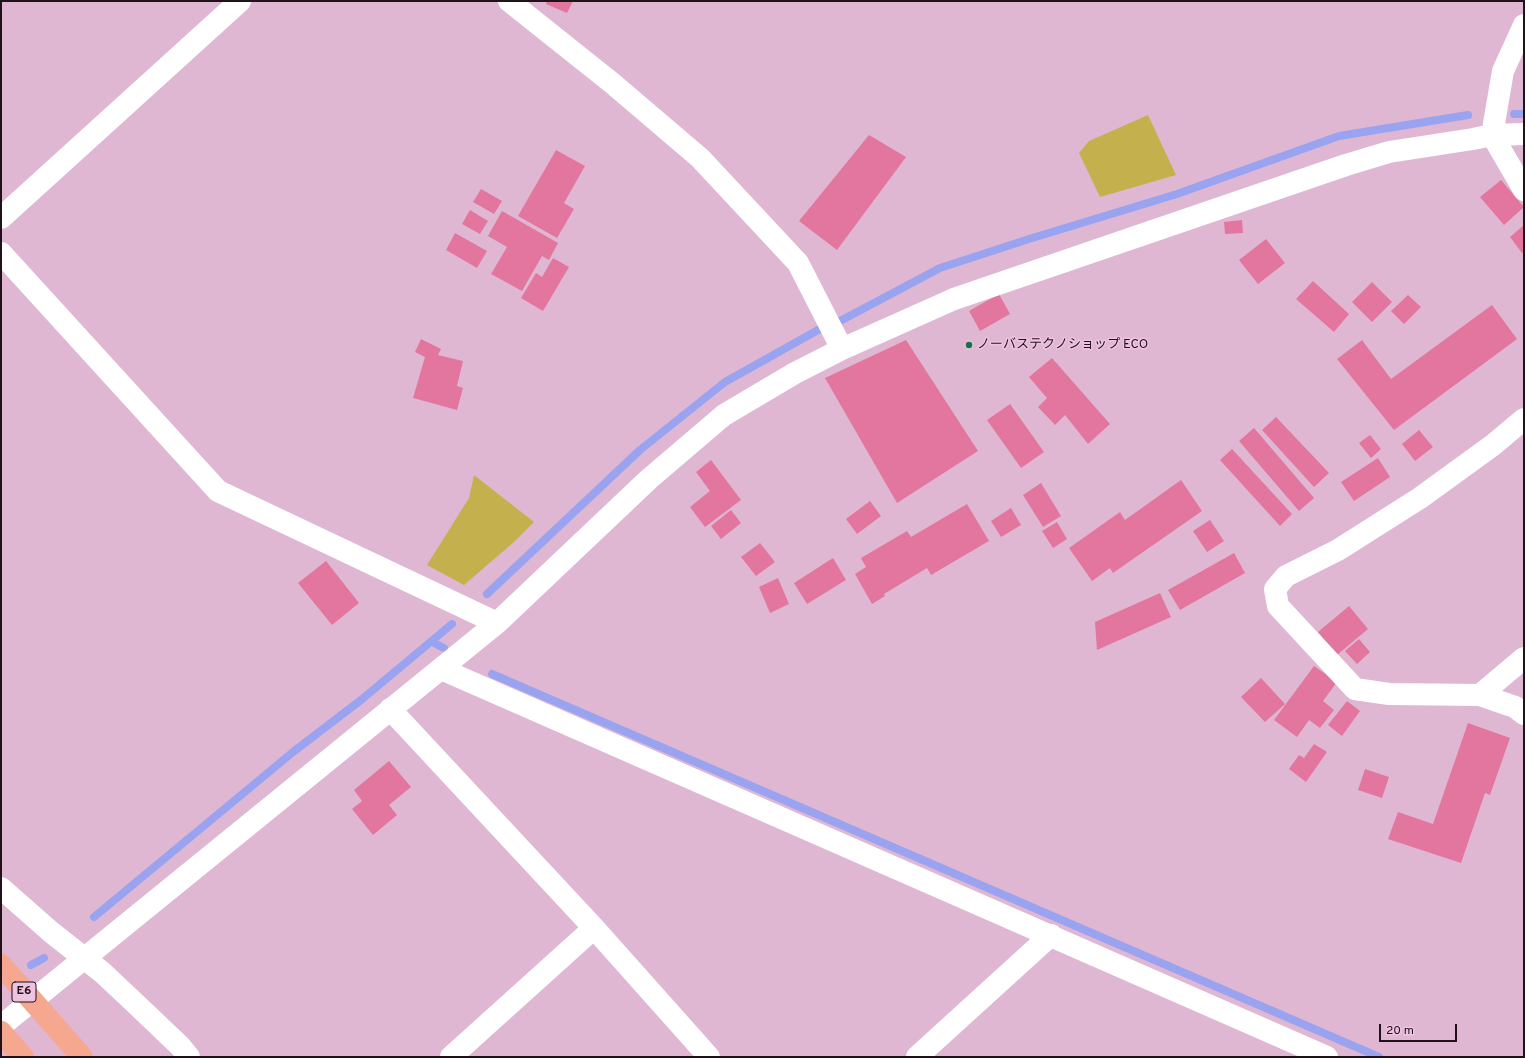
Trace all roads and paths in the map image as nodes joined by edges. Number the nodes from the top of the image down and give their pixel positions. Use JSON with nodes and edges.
{"nodes":[{"id":1,"x":240,"y":1,"type":"edge"},
{"id":2,"x":509,"y":1,"type":"edge"},
{"id":3,"x":1524,"y":25,"type":"edge"},
{"id":4,"x":1524,"y":134,"type":"edge"},
{"id":5,"x":1492,"y":135,"type":"junction"},
{"id":6,"x":1524,"y":190,"type":"edge"},
{"id":7,"x":1,"y":218,"type":"edge"},
{"id":8,"x":1,"y":253,"type":"edge"},
{"id":9,"x":839,"y":344,"type":"junction"},
{"id":10,"x":1524,"y":419,"type":"edge"},
{"id":11,"x":497,"y":623,"type":"junction"},
{"id":12,"x":1524,"y":658,"type":"edge"},
{"id":13,"x":441,"y":669,"type":"junction"},
{"id":14,"x":1480,"y":695,"type":"junction"},
{"id":15,"x":390,"y":709,"type":"junction"},
{"id":16,"x":1524,"y":714,"type":"edge"},
{"id":17,"x":1,"y":888,"type":"edge"},
{"id":18,"x":594,"y":928,"type":"junction"},
{"id":19,"x":1051,"y":935,"type":"junction"},
{"id":20,"x":85,"y":958,"type":"junction"},
{"id":21,"x":1,"y":965,"type":"edge"},
{"id":22,"x":1,"y":1026,"type":"edge"},
{"id":23,"x":82,"y":1057,"type":"edge"},
{"id":24,"x":189,"y":1057,"type":"edge"},
{"id":25,"x":450,"y":1057,"type":"edge"},
{"id":26,"x":709,"y":1057,"type":"edge"},
{"id":27,"x":917,"y":1057,"type":"edge"},
{"id":28,"x":1327,"y":1057,"type":"edge"}],
"edges":[{"from":1,"to":7,"type":"street"},
{"from":2,"to":9,"type":"street"},
{"from":3,"to":5,"type":"street"},
{"from":4,"to":5,"type":"street"},
{"from":5,"to":6,"type":"street"},
{"from":5,"to":9,"type":"street"},
{"from":8,"to":11,"type":"street"},
{"from":9,"to":11,"type":"street"},
{"from":10,"to":14,"type":"street"},
{"from":11,"to":13,"type":"street"},
{"from":12,"to":14,"type":"street"},
{"from":13,"to":15,"type":"street"},
{"from":13,"to":19,"type":"street"},
{"from":14,"to":16,"type":"street"},
{"from":15,"to":18,"type":"street"},
{"from":15,"to":20,"type":"street"},
{"from":17,"to":20,"type":"street"},
{"from":18,"to":25,"type":"street"},
{"from":18,"to":26,"type":"street"},
{"from":19,"to":27,"type":"street"},
{"from":19,"to":28,"type":"street"},
{"from":20,"to":22,"type":"street"},
{"from":20,"to":24,"type":"street"},
{"from":21,"to":23,"type":"highway","number":"E6"}]}
